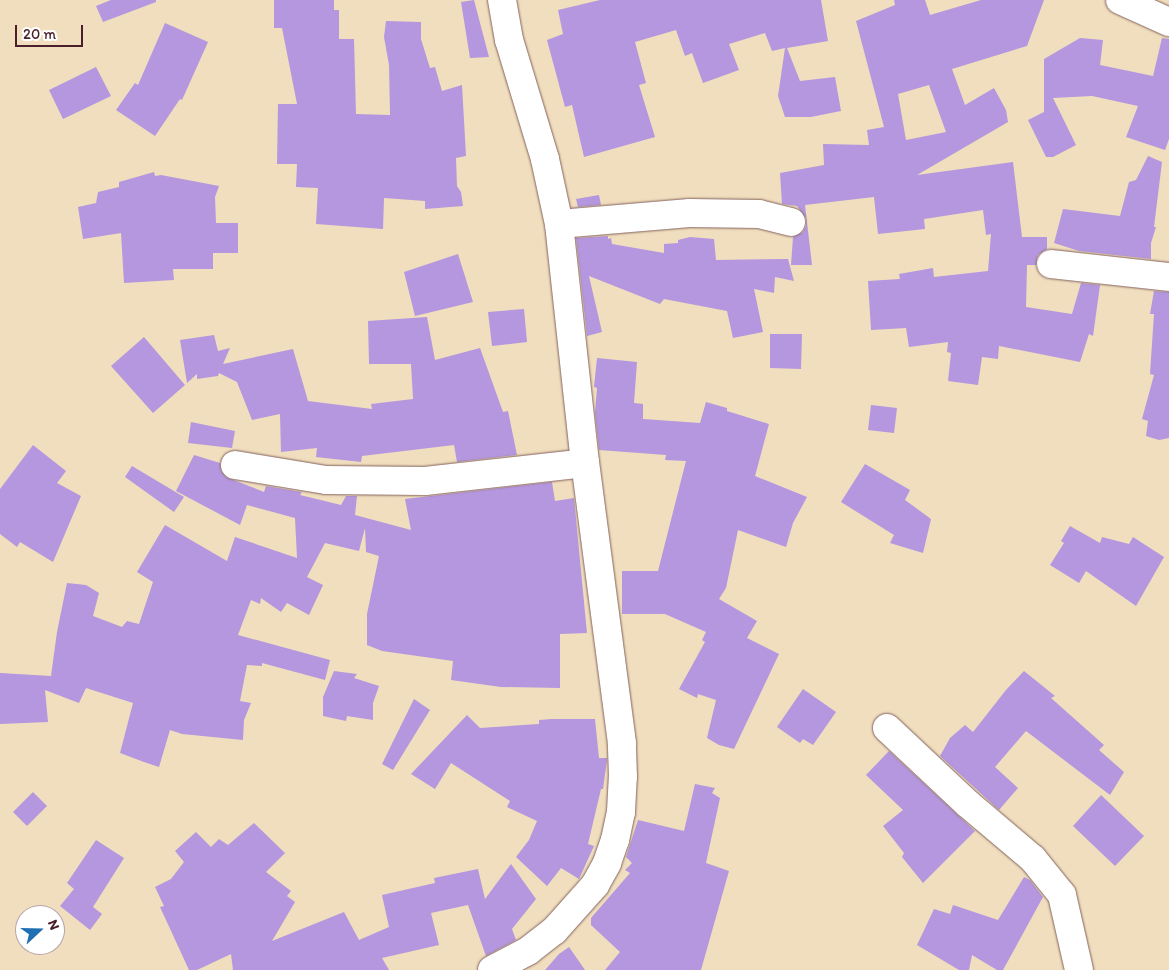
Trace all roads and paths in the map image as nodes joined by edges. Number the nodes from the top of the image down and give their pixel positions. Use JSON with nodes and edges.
{"nodes":[{"id":1,"x":502,"y":0,"type":"edge"},
{"id":2,"x":1120,"y":0,"type":"edge"},
{"id":3,"x":1169,"y":22,"type":"edge"},
{"id":4,"x":791,"y":222,"type":"dead end"},
{"id":5,"x":559,"y":224,"type":"junction"},
{"id":6,"x":1051,"y":264,"type":"dead end"},
{"id":7,"x":1169,"y":277,"type":"edge"},
{"id":8,"x":585,"y":463,"type":"junction"},
{"id":9,"x":235,"y":465,"type":"dead end"},
{"id":10,"x":887,"y":728,"type":"dead end"},
{"id":11,"x":492,"y":970,"type":"edge"},
{"id":12,"x":1079,"y":970,"type":"edge"}],
"edges":[{"from":1,"to":5,"type":"street"},
{"from":2,"to":3,"type":"street"},
{"from":4,"to":5,"type":"street"},
{"from":5,"to":8,"type":"street"},
{"from":6,"to":7,"type":"street"},
{"from":8,"to":9,"type":"street"},
{"from":8,"to":11,"type":"street"},
{"from":10,"to":12,"type":"street"}]}
